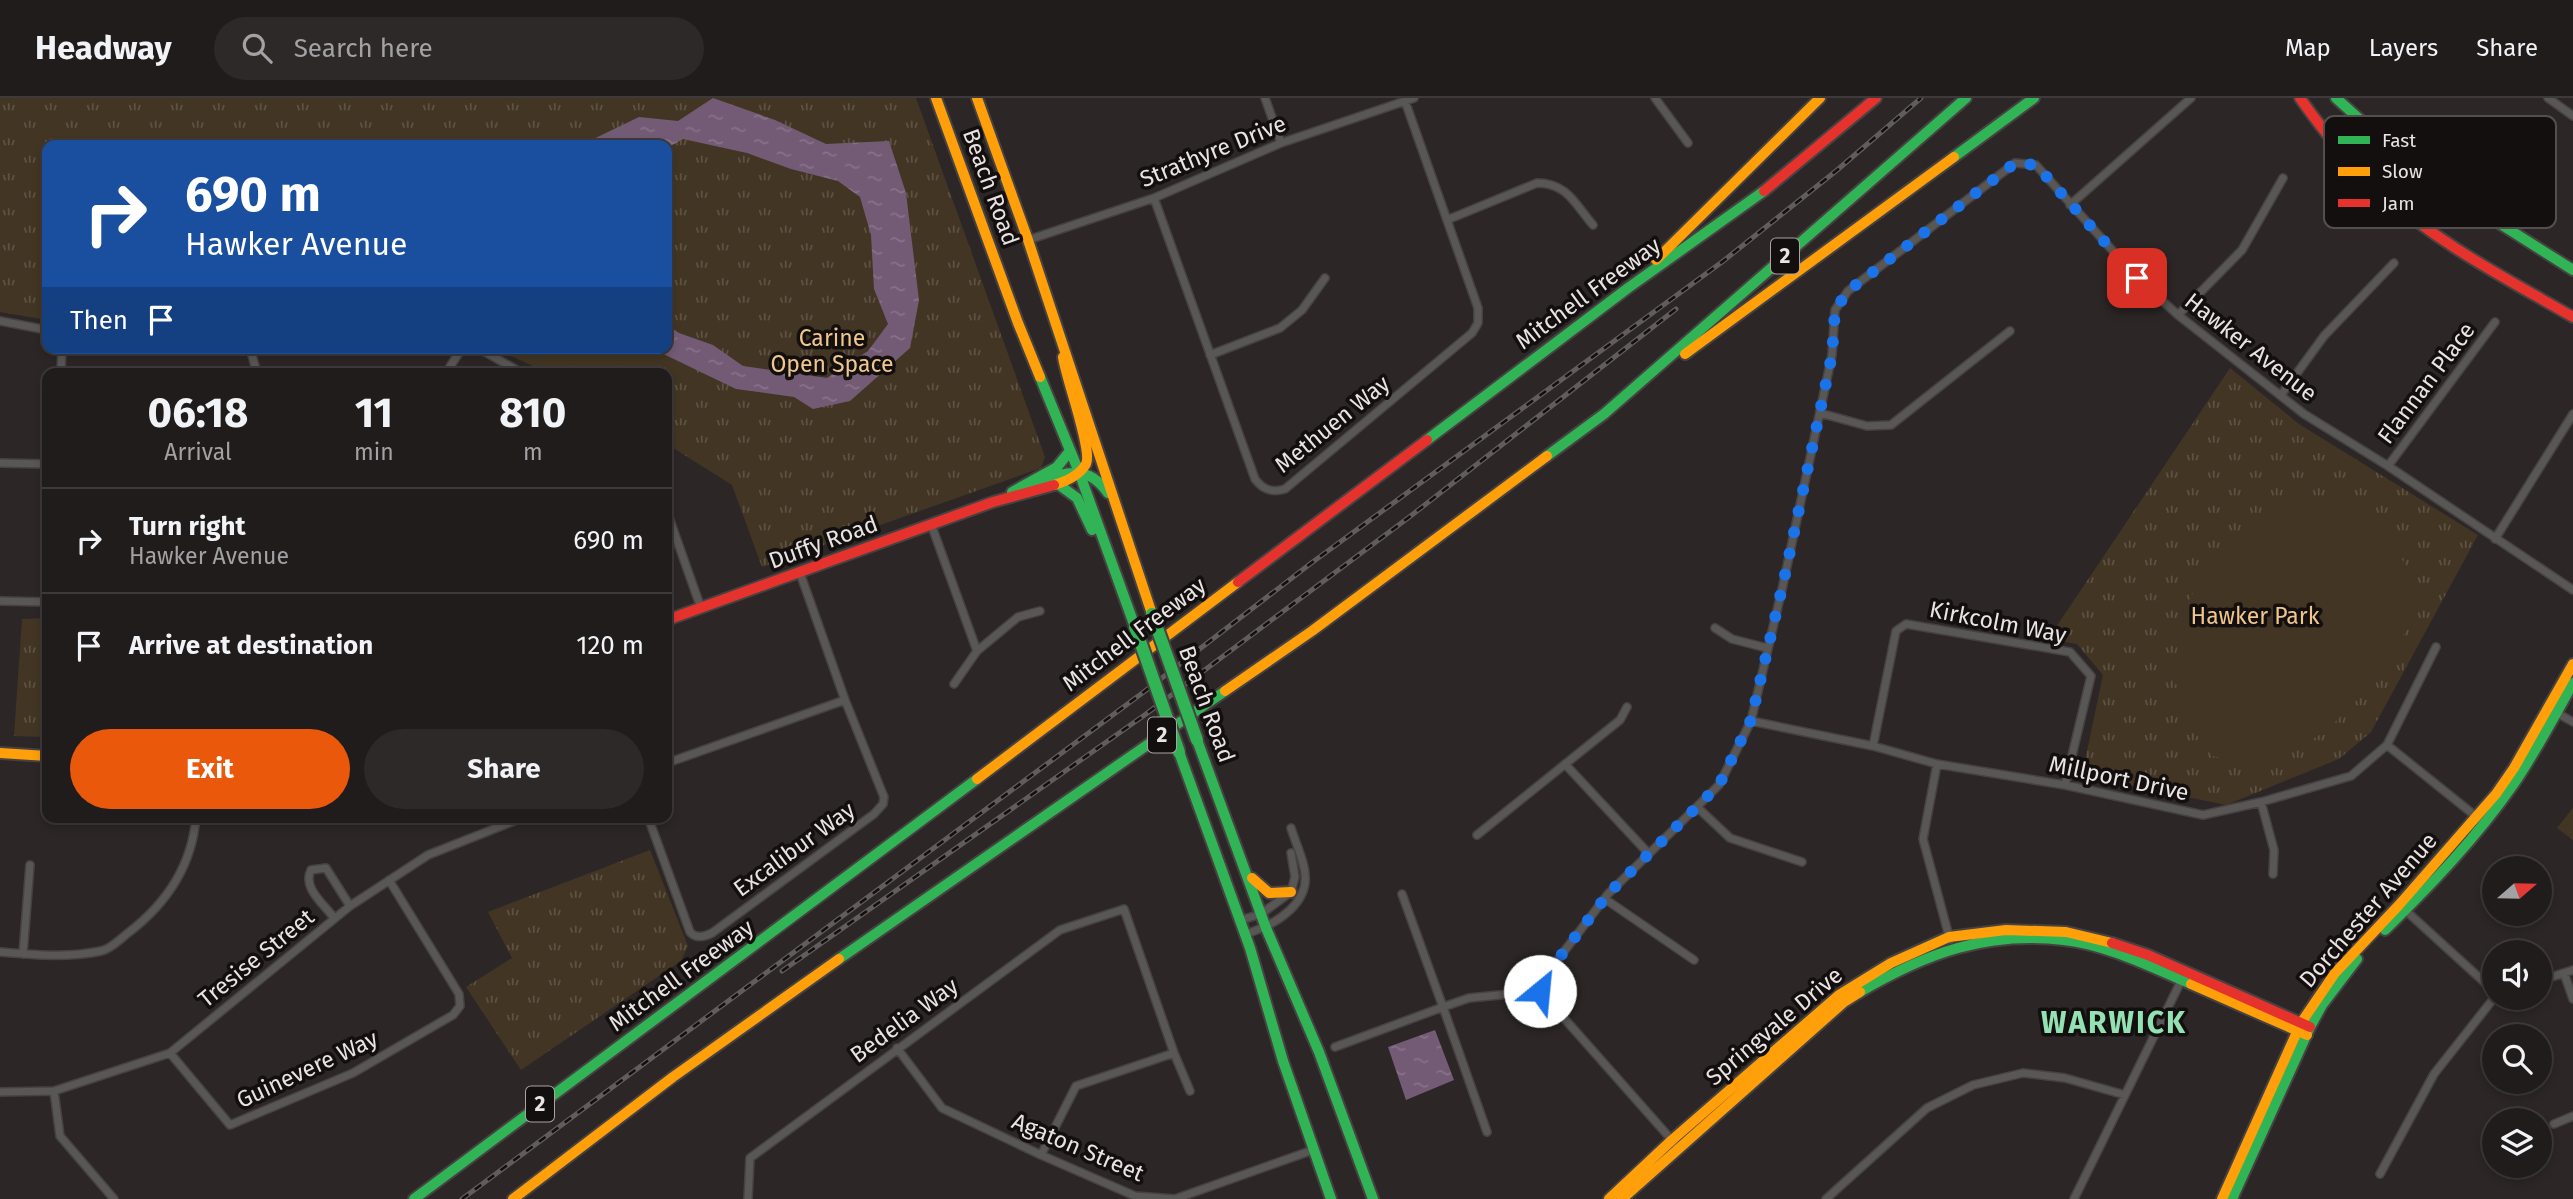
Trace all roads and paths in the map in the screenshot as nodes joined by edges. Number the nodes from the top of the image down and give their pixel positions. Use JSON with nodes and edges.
{"nodes":[{"id":1,"x":936,"y":98,"type":"edge"},
{"id":2,"x":977,"y":98,"type":"edge"},
{"id":3,"x":1265,"y":98,"type":"edge"},
{"id":4,"x":1414,"y":98,"type":"edge"},
{"id":5,"x":1655,"y":98,"type":"edge"},
{"id":6,"x":1820,"y":98,"type":"edge"},
{"id":7,"x":1876,"y":98,"type":"edge"},
{"id":8,"x":1966,"y":98,"type":"edge"},
{"id":9,"x":2034,"y":98,"type":"edge"},
{"id":10,"x":2190,"y":98,"type":"edge"},
{"id":11,"x":2300,"y":98,"type":"edge"},
{"id":12,"x":2336,"y":98,"type":"edge"},
{"id":13,"x":2548,"y":98,"type":"edge"},
{"id":14,"x":1405,"y":101,"type":"junction"},
{"id":15,"x":2355,"y":116,"type":"edge"},
{"id":16,"x":2573,"y":116,"type":"edge"},
{"id":17,"x":2324,"y":128,"type":"edge"},
{"id":18,"x":1281,"y":143,"type":"junction"},
{"id":19,"x":1688,"y":143,"type":"dead end"},
{"id":20,"x":2283,"y":178,"type":"dead end"},
{"id":21,"x":1154,"y":198,"type":"junction"},
{"id":22,"x":2070,"y":205,"type":"junction"},
{"id":23,"x":1447,"y":220,"type":"junction"},
{"id":24,"x":1592,"y":225,"type":"dead end"},
{"id":25,"x":2427,"y":228,"type":"edge"},
{"id":26,"x":2507,"y":228,"type":"edge"},
{"id":27,"x":1028,"y":240,"type":"junction"},
{"id":28,"x":2394,"y":263,"type":"dead end"},
{"id":29,"x":2573,"y":270,"type":"edge"},
{"id":30,"x":1325,"y":278,"type":"dead end"},
{"id":31,"x":1628,"y":288,"type":"junction"},
{"id":32,"x":2178,"y":315,"type":"junction"},
{"id":33,"x":2573,"y":317,"type":"edge"},
{"id":34,"x":0,"y":321,"type":"edge"},
{"id":35,"x":2495,"y":322,"type":"dead end"},
{"id":36,"x":42,"y":329,"type":"edge"},
{"id":37,"x":2010,"y":331,"type":"dead end"},
{"id":38,"x":1062,"y":345,"type":"junction"},
{"id":39,"x":489,"y":354,"type":"edge"},
{"id":40,"x":1210,"y":355,"type":"junction"},
{"id":41,"x":513,"y":368,"type":"edge"},
{"id":42,"x":2281,"y":395,"type":"junction"},
{"id":43,"x":1820,"y":413,"type":"junction"},
{"id":44,"x":1604,"y":414,"type":"junction"},
{"id":45,"x":2573,"y":414,"type":"edge"},
{"id":46,"x":1070,"y":451,"type":"junction"},
{"id":47,"x":0,"y":463,"type":"edge"},
{"id":48,"x":42,"y":464,"type":"edge"},
{"id":49,"x":2388,"y":466,"type":"junction"},
{"id":50,"x":1079,"y":472,"type":"junction"},
{"id":51,"x":1058,"y":484,"type":"junction"},
{"id":52,"x":1012,"y":492,"type":"junction"},
{"id":53,"x":993,"y":502,"type":"junction"},
{"id":54,"x":1116,"y":506,"type":"junction"},
{"id":55,"x":931,"y":524,"type":"junction"},
{"id":56,"x":672,"y":526,"type":"edge"},
{"id":57,"x":2495,"y":539,"type":"junction"},
{"id":58,"x":800,"y":573,"type":"junction"},
{"id":59,"x":2552,"y":576,"type":"junction"},
{"id":60,"x":2573,"y":583,"type":"edge"},
{"id":61,"x":1121,"y":590,"type":"junction"},
{"id":62,"x":2573,"y":590,"type":"edge"},
{"id":63,"x":0,"y":601,"type":"edge"},
{"id":64,"x":42,"y":602,"type":"edge"},
{"id":65,"x":701,"y":608,"type":"junction"},
{"id":66,"x":1040,"y":611,"type":"dead end"},
{"id":67,"x":672,"y":619,"type":"edge"},
{"id":68,"x":1715,"y":628,"type":"dead end"},
{"id":69,"x":2436,"y":647,"type":"dead end"},
{"id":70,"x":1767,"y":648,"type":"junction"},
{"id":71,"x":977,"y":650,"type":"junction"},
{"id":72,"x":2573,"y":664,"type":"edge"},
{"id":73,"x":2573,"y":683,"type":"edge"},
{"id":74,"x":954,"y":684,"type":"dead end"},
{"id":75,"x":845,"y":700,"type":"junction"},
{"id":76,"x":1627,"y":707,"type":"dead end"},
{"id":77,"x":2552,"y":710,"type":"junction"},
{"id":78,"x":1751,"y":720,"type":"junction"},
{"id":79,"x":2573,"y":722,"type":"edge"},
{"id":80,"x":2387,"y":745,"type":"junction"},
{"id":81,"x":1873,"y":746,"type":"junction"},
{"id":82,"x":0,"y":753,"type":"edge"},
{"id":83,"x":42,"y":756,"type":"edge"},
{"id":84,"x":672,"y":761,"type":"edge"},
{"id":85,"x":1565,"y":764,"type":"junction"},
{"id":86,"x":1937,"y":764,"type":"junction"},
{"id":87,"x":2065,"y":785,"type":"junction"},
{"id":88,"x":2261,"y":802,"type":"junction"},
{"id":89,"x":1697,"y":807,"type":"junction"},
{"id":90,"x":2481,"y":820,"type":"junction"},
{"id":91,"x":195,"y":823,"type":"edge"},
{"id":92,"x":509,"y":823,"type":"edge"},
{"id":93,"x":650,"y":823,"type":"edge"},
{"id":94,"x":1291,"y":828,"type":"dead end"},
{"id":95,"x":1477,"y":835,"type":"dead end"},
{"id":96,"x":1290,"y":852,"type":"dead end"},
{"id":97,"x":1649,"y":854,"type":"junction"},
{"id":98,"x":1802,"y":862,"type":"dead end"},
{"id":99,"x":30,"y":865,"type":"dead end"},
{"id":100,"x":1245,"y":870,"type":"junction"},
{"id":101,"x":2273,"y":874,"type":"dead end"},
{"id":102,"x":389,"y":880,"type":"junction"},
{"id":103,"x":1291,"y":892,"type":"junction"},
{"id":104,"x":1402,"y":894,"type":"dead end"},
{"id":105,"x":1605,"y":899,"type":"junction"},
{"id":106,"x":349,"y":906,"type":"junction"},
{"id":107,"x":2402,"y":908,"type":"junction"},
{"id":108,"x":1261,"y":914,"type":"junction"},
{"id":109,"x":334,"y":918,"type":"junction"},
{"id":110,"x":1241,"y":920,"type":"junction"},
{"id":111,"x":1266,"y":928,"type":"junction"},
{"id":112,"x":1246,"y":934,"type":"junction"},
{"id":113,"x":1951,"y":942,"type":"junction"},
{"id":114,"x":0,"y":952,"type":"edge"},
{"id":115,"x":23,"y":954,"type":"junction"},
{"id":116,"x":1694,"y":960,"type":"dead end"},
{"id":117,"x":2573,"y":970,"type":"edge"},
{"id":118,"x":2564,"y":973,"type":"junction"},
{"id":119,"x":2183,"y":976,"type":"junction"},
{"id":120,"x":2552,"y":977,"type":"edge"},
{"id":121,"x":2482,"y":980,"type":"edge"},
{"id":122,"x":1540,"y":991,"type":"junction"},
{"id":123,"x":2573,"y":999,"type":"edge"},
{"id":124,"x":1443,"y":1007,"type":"junction"},
{"id":125,"x":2485,"y":1010,"type":"edge"},
{"id":126,"x":2304,"y":1029,"type":"junction"},
{"id":127,"x":1335,"y":1047,"type":"dead end"},
{"id":128,"x":898,"y":1048,"type":"junction"},
{"id":129,"x":170,"y":1053,"type":"junction"},
{"id":130,"x":1174,"y":1053,"type":"junction"},
{"id":131,"x":54,"y":1091,"type":"junction"},
{"id":132,"x":1190,"y":1091,"type":"dead end"},
{"id":133,"x":0,"y":1092,"type":"edge"},
{"id":134,"x":2125,"y":1095,"type":"junction"},
{"id":135,"x":2573,"y":1116,"type":"edge"},
{"id":136,"x":2554,"y":1124,"type":"dead end"},
{"id":137,"x":1487,"y":1132,"type":"dead end"},
{"id":138,"x":1675,"y":1144,"type":"junction"},
{"id":139,"x":1313,"y":1150,"type":"junction"},
{"id":140,"x":1041,"y":1155,"type":"junction"},
{"id":141,"x":2380,"y":1174,"type":"dead end"},
{"id":142,"x":114,"y":1199,"type":"edge"},
{"id":143,"x":414,"y":1199,"type":"edge"},
{"id":144,"x":514,"y":1199,"type":"edge"},
{"id":145,"x":748,"y":1199,"type":"edge"},
{"id":146,"x":1331,"y":1199,"type":"edge"},
{"id":147,"x":1373,"y":1199,"type":"edge"},
{"id":148,"x":1609,"y":1199,"type":"edge"},
{"id":149,"x":1622,"y":1199,"type":"edge"},
{"id":150,"x":1826,"y":1199,"type":"edge"},
{"id":151,"x":2074,"y":1199,"type":"edge"},
{"id":152,"x":2222,"y":1199,"type":"edge"},
{"id":153,"x":2232,"y":1199,"type":"edge"}],
"edges":[{"from":1,"to":46,"type":"main road","name":"Beach Road"},
{"from":2,"to":27,"type":"main road","name":"Beach Road"},
{"from":3,"to":18,"type":"street"},
{"from":4,"to":14,"type":"street","name":"Strathyre Drive"},
{"from":5,"to":19,"type":"street"},
{"from":6,"to":31,"type":"main road"},
{"from":7,"to":31,"type":"main road","name":"Mitchell Freeway","number":"2"},
{"from":8,"to":44,"type":"main road","number":"2"},
{"from":9,"to":44,"type":"main road"},
{"from":10,"to":22,"type":"street"},
{"from":11,"to":17,"type":"main road"},
{"from":12,"to":15,"type":"main road"},
{"from":13,"to":16,"type":"street"},
{"from":14,"to":18,"type":"street","name":"Strathyre Drive"},
{"from":14,"to":23,"type":"street","name":"Methuen Way"},
{"from":18,"to":21,"type":"street","name":"Strathyre Drive"},
{"from":20,"to":32,"type":"street"},
{"from":21,"to":27,"type":"street","name":"Strathyre Drive"},
{"from":21,"to":40,"type":"street","name":"Methuen Way"},
{"from":22,"to":32,"type":"street","name":"Hawker Avenue"},
{"from":22,"to":43,"type":"street","name":"Hawker Avenue"},
{"from":23,"to":24,"type":"street"},
{"from":23,"to":40,"type":"street","name":"Methuen Way"},
{"from":25,"to":33,"type":"main road"},
{"from":26,"to":29,"type":"main road"},
{"from":27,"to":38,"type":"main road","name":"Beach Road"},
{"from":28,"to":42,"type":"street"},
{"from":30,"to":40,"type":"street"},
{"from":31,"to":143,"type":"main road","name":"Mitchell Freeway","number":"2"},
{"from":32,"to":42,"type":"street","name":"Hawker Avenue"},
{"from":34,"to":36,"type":"street"},
{"from":35,"to":49,"type":"street","name":"Flannan Place"},
{"from":37,"to":43,"type":"street"},
{"from":38,"to":50,"type":"main road"},
{"from":38,"to":54,"type":"main road","name":"Beach Road"},
{"from":39,"to":41,"type":"street"},
{"from":42,"to":49,"type":"street","name":"Hawker Avenue"},
{"from":43,"to":70,"type":"street","name":"Hawker Avenue"},
{"from":44,"to":144,"type":"main road","number":"2"},
{"from":45,"to":57,"type":"street"},
{"from":46,"to":50,"type":"main road","name":"Beach Road"},
{"from":46,"to":52,"type":"main road"},
{"from":47,"to":48,"type":"street"},
{"from":49,"to":57,"type":"street","name":"Hawker Avenue"},
{"from":50,"to":51,"type":"main road","name":"Duffy Road"},
{"from":50,"to":52,"type":"main road","name":"Duffy Road"},
{"from":50,"to":54,"type":"main road"},
{"from":50,"to":61,"type":"main road","name":"Beach Road"},
{"from":51,"to":53,"type":"main road","name":"Duffy Road"},
{"from":51,"to":61,"type":"main road"},
{"from":52,"to":53,"type":"main road","name":"Duffy Road"},
{"from":53,"to":55,"type":"main road","name":"Duffy Road"},
{"from":54,"to":100,"type":"main road","name":"Beach Road","bridge":true},
{"from":55,"to":58,"type":"main road","name":"Duffy Road"},
{"from":55,"to":71,"type":"street"},
{"from":56,"to":65,"type":"street"},
{"from":57,"to":59,"type":"street","name":"Hawker Avenue"},
{"from":58,"to":65,"type":"main road","name":"Duffy Road"},
{"from":58,"to":75,"type":"street","name":"Excalibur Way"},
{"from":59,"to":60,"type":"street","name":"Hawker Avenue"},
{"from":59,"to":62,"type":"street","name":"Hawker Avenue"},
{"from":61,"to":110,"type":"main road","name":"Beach Road","bridge":true},
{"from":63,"to":64,"type":"street"},
{"from":65,"to":67,"type":"main road","name":"Duffy Road"},
{"from":66,"to":71,"type":"street"},
{"from":68,"to":70,"type":"street"},
{"from":69,"to":80,"type":"street"},
{"from":70,"to":78,"type":"street","name":"Hawker Avenue"},
{"from":71,"to":74,"type":"street"},
{"from":72,"to":77,"type":"main road","name":"Dorchester Avenue"},
{"from":73,"to":77,"type":"main road","name":"Dorchester Avenue"},
{"from":75,"to":84,"type":"street"},
{"from":75,"to":93,"type":"street","name":"Excalibur Way"},
{"from":76,"to":85,"type":"street"},
{"from":77,"to":79,"type":"street"},
{"from":77,"to":90,"type":"main road","name":"Dorchester Avenue"},
{"from":78,"to":81,"type":"street","name":"Millport Drive"},
{"from":78,"to":89,"type":"street","name":"Hawker Avenue"},
{"from":80,"to":88,"type":"street","name":"Millport Drive"},
{"from":80,"to":90,"type":"street"},
{"from":81,"to":86,"type":"street","name":"Millport Drive"},
{"from":81,"to":87,"type":"street","name":"Kirkcolm Way"},
{"from":82,"to":83,"type":"main road"},
{"from":85,"to":95,"type":"street"},
{"from":85,"to":97,"type":"street"},
{"from":86,"to":87,"type":"street","name":"Millport Drive"},
{"from":86,"to":113,"type":"street"},
{"from":87,"to":88,"type":"street","name":"Millport Drive"},
{"from":88,"to":101,"type":"street"},
{"from":89,"to":97,"type":"street","name":"Hawker Avenue"},
{"from":89,"to":98,"type":"street"},
{"from":90,"to":107,"type":"main road","name":"Dorchester Avenue"},
{"from":91,"to":115,"type":"street"},
{"from":92,"to":102,"type":"street","name":"Tresise Street"},
{"from":94,"to":111,"type":"street"},
{"from":96,"to":103,"type":"street"},
{"from":97,"to":105,"type":"street","name":"Hawker Avenue"},
{"from":99,"to":115,"type":"street"},
{"from":100,"to":103,"type":"main road"},
{"from":100,"to":108,"type":"main road","name":"Beach Road"},
{"from":102,"to":106,"type":"street","name":"Tresise Street"},
{"from":102,"to":129,"type":"street","name":"Guinevere Way"},
{"from":103,"to":108,"type":"street"},
{"from":104,"to":124,"type":"street"},
{"from":105,"to":116,"type":"street"},
{"from":105,"to":122,"type":"street","name":"Hawker Avenue"},
{"from":106,"to":109,"type":"street","name":"Tresise Street"},
{"from":106,"to":109,"type":"street"},
{"from":107,"to":121,"type":"street"},
{"from":107,"to":126,"type":"main road","name":"Dorchester Avenue"},
{"from":108,"to":110,"type":"street"},
{"from":108,"to":111,"type":"main road","name":"Beach Road"},
{"from":109,"to":129,"type":"street","name":"Tresise Street"},
{"from":110,"to":112,"type":"main road","name":"Beach Road"},
{"from":111,"to":112,"type":"street"},
{"from":111,"to":147,"type":"main road","name":"Beach Road"},
{"from":112,"to":139,"type":"main road","name":"Beach Road"},
{"from":113,"to":119,"type":"main road","name":"Springvale Drive"},
{"from":113,"to":138,"type":"main road","name":"Springvale Drive"},
{"from":114,"to":115,"type":"street"},
{"from":117,"to":118,"type":"street"},
{"from":118,"to":120,"type":"street"},
{"from":118,"to":123,"type":"street"},
{"from":119,"to":126,"type":"main road","name":"Springvale Drive"},
{"from":119,"to":134,"type":"street"},
{"from":122,"to":124,"type":"street"},
{"from":122,"to":138,"type":"street"},
{"from":124,"to":127,"type":"street"},
{"from":124,"to":137,"type":"street"},
{"from":125,"to":141,"type":"street"},
{"from":126,"to":152,"type":"main road","name":"Dorchester Avenue"},
{"from":126,"to":153,"type":"main road","name":"Dorchester Avenue"},
{"from":128,"to":130,"type":"street","name":"Bedelia Way"},
{"from":128,"to":140,"type":"street","name":"Agaton Street"},
{"from":128,"to":145,"type":"street","name":"Bedelia Way"},
{"from":129,"to":131,"type":"street","name":"Tresise Street"},
{"from":130,"to":132,"type":"street"},
{"from":130,"to":140,"type":"street"},
{"from":131,"to":133,"type":"street","name":"Tresise Street"},
{"from":131,"to":142,"type":"street"},
{"from":134,"to":150,"type":"street"},
{"from":134,"to":151,"type":"street"},
{"from":135,"to":136,"type":"street"},
{"from":138,"to":148,"type":"main road","name":"Springvale Drive"},
{"from":138,"to":149,"type":"main road","name":"Springvale Drive"},
{"from":139,"to":140,"type":"street","name":"Agaton Street"},
{"from":139,"to":146,"type":"main road","name":"Beach Road"}]}
